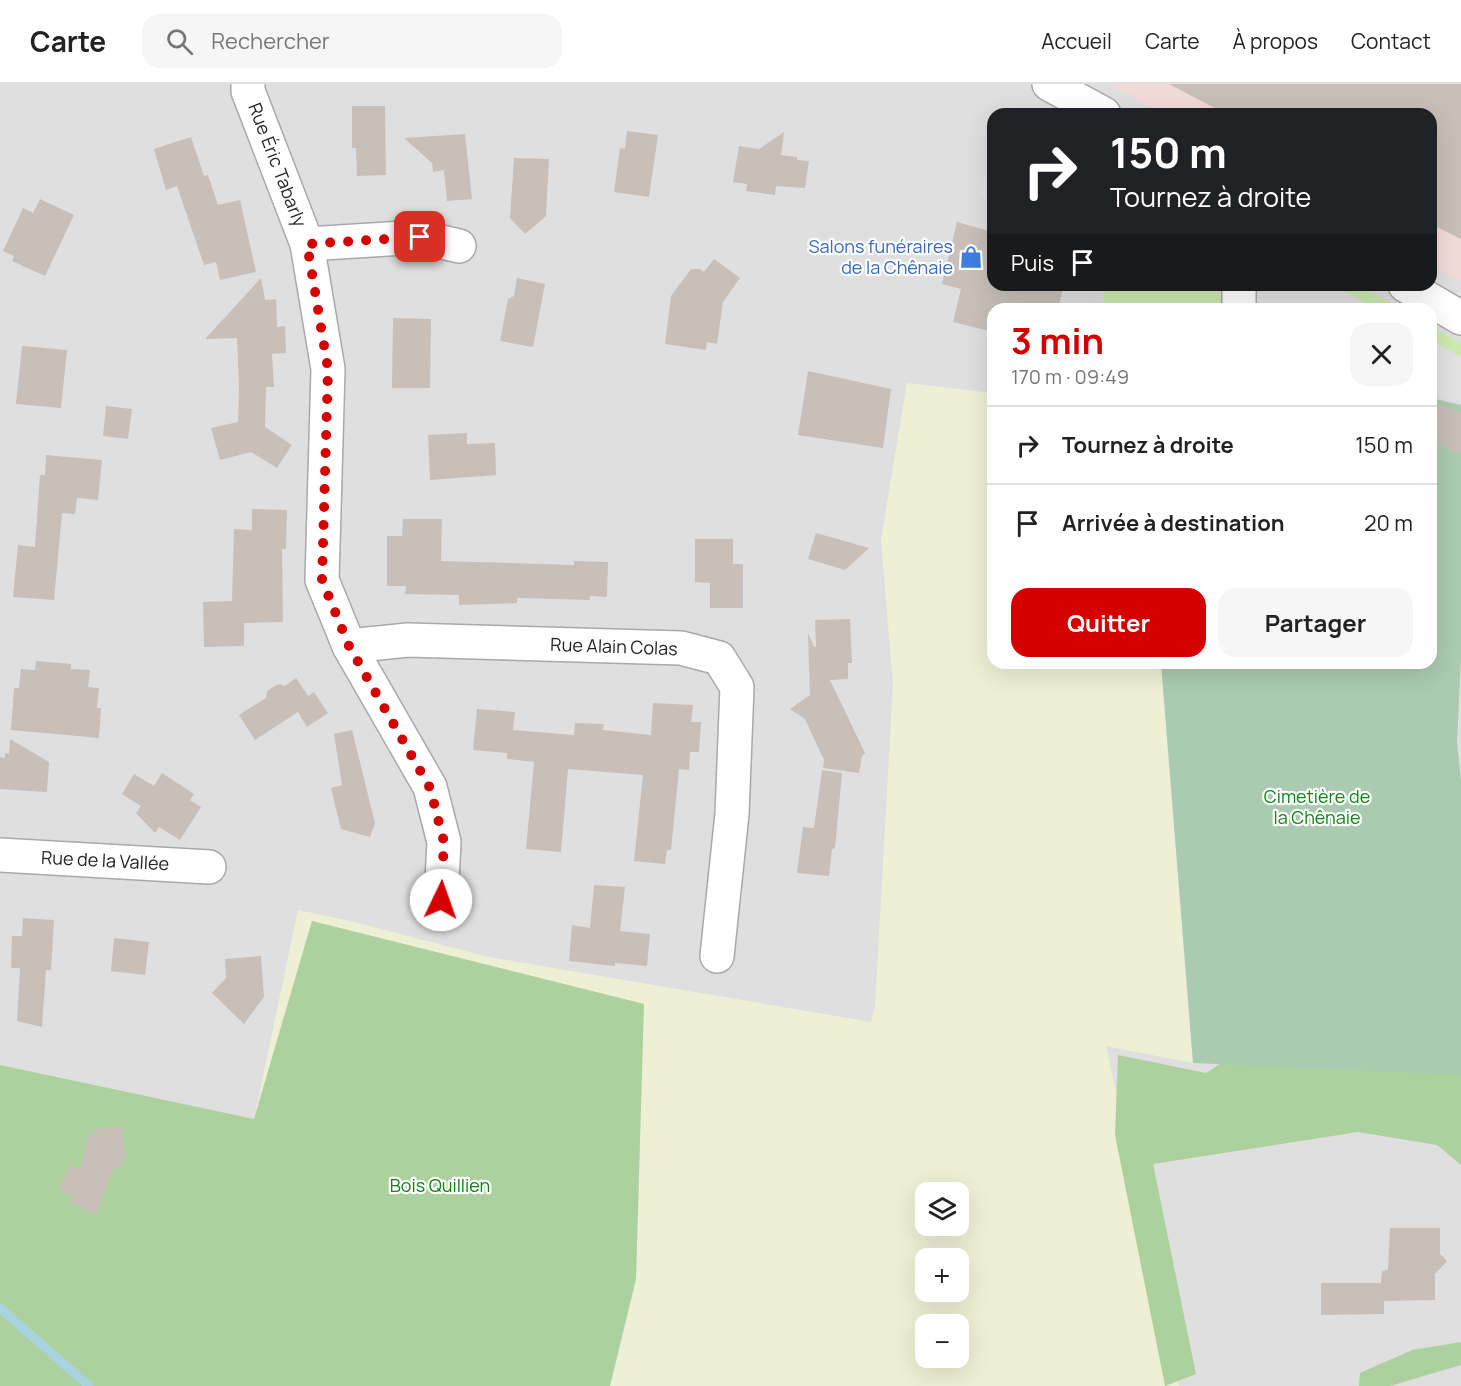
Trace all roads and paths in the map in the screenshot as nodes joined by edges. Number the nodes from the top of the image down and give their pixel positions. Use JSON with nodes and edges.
{"nodes":[{"id":1,"x":248,"y":84,"type":"edge"},
{"id":2,"x":1049,"y":84,"type":"edge"},
{"id":3,"x":1093,"y":108,"type":"edge"},
{"id":4,"x":307,"y":244,"type":"junction"},
{"id":5,"x":459,"y":246,"type":"dead end"},
{"id":6,"x":1414,"y":291,"type":"edge"},
{"id":7,"x":1435,"y":303,"type":"edge"},
{"id":8,"x":1437,"y":304,"type":"edge"},
{"id":9,"x":1461,"y":318,"type":"edge"},
{"id":10,"x":349,"y":646,"type":"junction"},
{"id":11,"x":0,"y":855,"type":"edge"},
{"id":12,"x":209,"y":867,"type":"dead end"},
{"id":13,"x":441,"y":900,"type":"dead end"},
{"id":14,"x":717,"y":956,"type":"dead end"}],
"edges":[{"from":1,"to":4,"type":"street","name":"Rue Éric Tabarly"},
{"from":2,"to":3,"type":"street"},
{"from":4,"to":5,"type":"street"},
{"from":4,"to":10,"type":"street","name":"Rue Éric Tabarly"},
{"from":6,"to":7,"type":"street"},
{"from":8,"to":9,"type":"street"},
{"from":10,"to":13,"type":"street","name":"Rue Éric Tabarly"},
{"from":10,"to":14,"type":"street","name":"Rue Alain Colas"},
{"from":11,"to":12,"type":"street","name":"Rue de la Vallée"}]}
